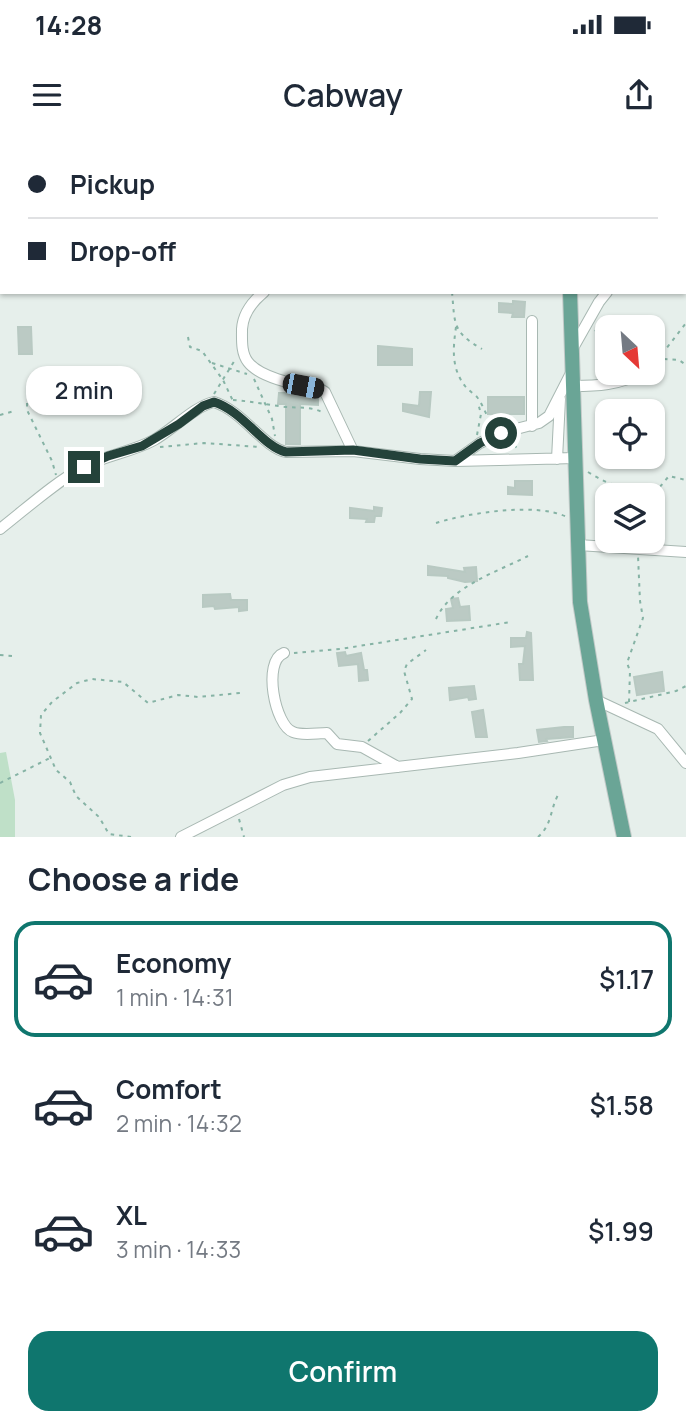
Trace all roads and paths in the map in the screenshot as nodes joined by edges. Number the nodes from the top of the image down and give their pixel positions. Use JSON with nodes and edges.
{"nodes":[{"id":1,"x":262,"y":294,"type":"edge"},
{"id":2,"x":452,"y":294,"type":"edge"},
{"id":3,"x":605,"y":294,"type":"edge"},
{"id":4,"x":570,"y":299,"type":"edge"},
{"id":5,"x":598,"y":302,"type":"junction"},
{"id":6,"x":532,"y":321,"type":"dead end"},
{"id":7,"x":588,"y":321,"type":"junction"},
{"id":8,"x":686,"y":323,"type":"edge"},
{"id":9,"x":456,"y":327,"type":"junction"},
{"id":10,"x":595,"y":329,"type":"edge"},
{"id":11,"x":188,"y":337,"type":"dead end"},
{"id":12,"x":242,"y":347,"type":"junction"},
{"id":13,"x":482,"y":349,"type":"dead end"},
{"id":14,"x":572,"y":351,"type":"junction"},
{"id":15,"x":248,"y":362,"type":"junction"},
{"id":16,"x":686,"y":363,"type":"edge"},
{"id":17,"x":572,"y":370,"type":"junction"},
{"id":18,"x":223,"y":380,"type":"junction"},
{"id":19,"x":604,"y":385,"type":"edge"},
{"id":20,"x":573,"y":386,"type":"junction"},
{"id":21,"x":560,"y":396,"type":"junction"},
{"id":22,"x":477,"y":398,"type":"junction"},
{"id":23,"x":232,"y":400,"type":"junction"},
{"id":24,"x":264,"y":402,"type":"junction"},
{"id":25,"x":27,"y":403,"type":"dead end"},
{"id":26,"x":213,"y":403,"type":"junction"},
{"id":27,"x":14,"y":411,"type":"dead end"},
{"id":28,"x":0,"y":415,"type":"edge"},
{"id":29,"x":242,"y":417,"type":"junction"},
{"id":30,"x":338,"y":421,"type":"junction"},
{"id":31,"x":533,"y":426,"type":"junction"},
{"id":32,"x":501,"y":433,"type":"junction"},
{"id":33,"x":155,"y":447,"type":"dead end"},
{"id":34,"x":260,"y":447,"type":"dead end"},
{"id":35,"x":278,"y":450,"type":"junction"},
{"id":36,"x":353,"y":450,"type":"junction"},
{"id":37,"x":468,"y":451,"type":"junction"},
{"id":38,"x":557,"y":459,"type":"junction"},
{"id":39,"x":534,"y":460,"type":"junction"},
{"id":40,"x":455,"y":461,"type":"junction"},
{"id":41,"x":575,"y":461,"type":"junction"},
{"id":42,"x":686,"y":480,"type":"edge"},
{"id":43,"x":58,"y":483,"type":"junction"},
{"id":44,"x":436,"y":523,"type":"dead end"},
{"id":45,"x":577,"y":523,"type":"junction"},
{"id":46,"x":0,"y":529,"type":"edge"},
{"id":47,"x":578,"y":545,"type":"junction"},
{"id":48,"x":595,"y":546,"type":"edge"},
{"id":49,"x":665,"y":550,"type":"edge"},
{"id":50,"x":686,"y":552,"type":"edge"},
{"id":51,"x":637,"y":553,"type":"edge"},
{"id":52,"x":528,"y":556,"type":"dead end"},
{"id":53,"x":436,"y":620,"type":"dead end"},
{"id":54,"x":511,"y":622,"type":"dead end"},
{"id":55,"x":426,"y":650,"type":"dead end"},
{"id":56,"x":284,"y":653,"type":"joint"},
{"id":57,"x":0,"y":655,"type":"edge"},
{"id":58,"x":13,"y":656,"type":"dead end"},
{"id":59,"x":686,"y":686,"type":"edge"},
{"id":60,"x":240,"y":693,"type":"dead end"},
{"id":61,"x":596,"y":700,"type":"junction"},
{"id":62,"x":629,"y":702,"type":"junction"},
{"id":63,"x":610,"y":706,"type":"junction"},
{"id":64,"x":604,"y":740,"type":"junction"},
{"id":65,"x":362,"y":747,"type":"junction"},
{"id":66,"x":51,"y":758,"type":"junction"},
{"id":67,"x":686,"y":763,"type":"edge"},
{"id":68,"x":398,"y":767,"type":"junction"},
{"id":69,"x":0,"y":783,"type":"edge"},
{"id":70,"x":558,"y":795,"type":"dead end"},
{"id":71,"x":244,"y":805,"type":"junction"},
{"id":72,"x":131,"y":837,"type":"edge"},
{"id":73,"x":181,"y":837,"type":"edge"},
{"id":74,"x":244,"y":837,"type":"edge"},
{"id":75,"x":538,"y":837,"type":"edge"},
{"id":76,"x":624,"y":837,"type":"edge"}],
"edges":[{"from":1,"to":12,"type":"street"},
{"from":2,"to":9,"type":"path"},
{"from":3,"to":5,"type":"street"},
{"from":4,"to":5,"type":"street"},
{"from":4,"to":14,"type":"main road"},
{"from":5,"to":7,"type":"street"},
{"from":6,"to":31,"type":"street"},
{"from":7,"to":10,"type":"path"},
{"from":7,"to":14,"type":"street"},
{"from":8,"to":16,"type":"path"},
{"from":9,"to":13,"type":"path"},
{"from":9,"to":22,"type":"path"},
{"from":11,"to":18,"type":"path"},
{"from":12,"to":15,"type":"street"},
{"from":12,"to":18,"type":"path"},
{"from":14,"to":17,"type":"main road"},
{"from":15,"to":24,"type":"path"},
{"from":15,"to":30,"type":"street"},
{"from":17,"to":20,"type":"main road"},
{"from":17,"to":21,"type":"street"},
{"from":18,"to":23,"type":"path"},
{"from":18,"to":26,"type":"path"},
{"from":19,"to":20,"type":"street"},
{"from":20,"to":41,"type":"main road"},
{"from":21,"to":31,"type":"street"},
{"from":21,"to":38,"type":"street"},
{"from":22,"to":32,"type":"path"},
{"from":22,"to":37,"type":"path"},
{"from":23,"to":24,"type":"path"},
{"from":23,"to":26,"type":"path"},
{"from":23,"to":29,"type":"path"},
{"from":24,"to":30,"type":"path"},
{"from":24,"to":35,"type":"path"},
{"from":25,"to":43,"type":"path"},
{"from":26,"to":29,"type":"street"},
{"from":26,"to":43,"type":"street"},
{"from":27,"to":28,"type":"path"},
{"from":29,"to":35,"type":"street"},
{"from":30,"to":36,"type":"street"},
{"from":31,"to":32,"type":"street"},
{"from":32,"to":37,"type":"street"},
{"from":32,"to":39,"type":"path"},
{"from":33,"to":34,"type":"path"},
{"from":35,"to":36,"type":"street"},
{"from":36,"to":40,"type":"street"},
{"from":37,"to":40,"type":"street"},
{"from":38,"to":39,"type":"street"},
{"from":38,"to":41,"type":"street"},
{"from":39,"to":40,"type":"street"},
{"from":41,"to":42,"type":"path"},
{"from":41,"to":45,"type":"main road"},
{"from":43,"to":46,"type":"street"},
{"from":44,"to":45,"type":"path"},
{"from":45,"to":47,"type":"main road"},
{"from":47,"to":48,"type":"street"},
{"from":47,"to":61,"type":"main road"},
{"from":49,"to":50,"type":"street"},
{"from":51,"to":62,"type":"path"},
{"from":52,"to":53,"type":"path"},
{"from":54,"to":56,"type":"path"},
{"from":55,"to":65,"type":"path"},
{"from":56,"to":65,"type":"street"},
{"from":57,"to":58,"type":"path"},
{"from":59,"to":62,"type":"path"},
{"from":60,"to":66,"type":"path"},
{"from":61,"to":63,"type":"street"},
{"from":61,"to":64,"type":"main road"},
{"from":62,"to":63,"type":"path"},
{"from":63,"to":67,"type":"street"},
{"from":64,"to":68,"type":"street"},
{"from":64,"to":76,"type":"main road"},
{"from":65,"to":68,"type":"street"},
{"from":66,"to":69,"type":"path"},
{"from":66,"to":72,"type":"path"},
{"from":68,"to":71,"type":"street"},
{"from":70,"to":75,"type":"path"},
{"from":71,"to":73,"type":"street"},
{"from":71,"to":74,"type":"path"}]}
